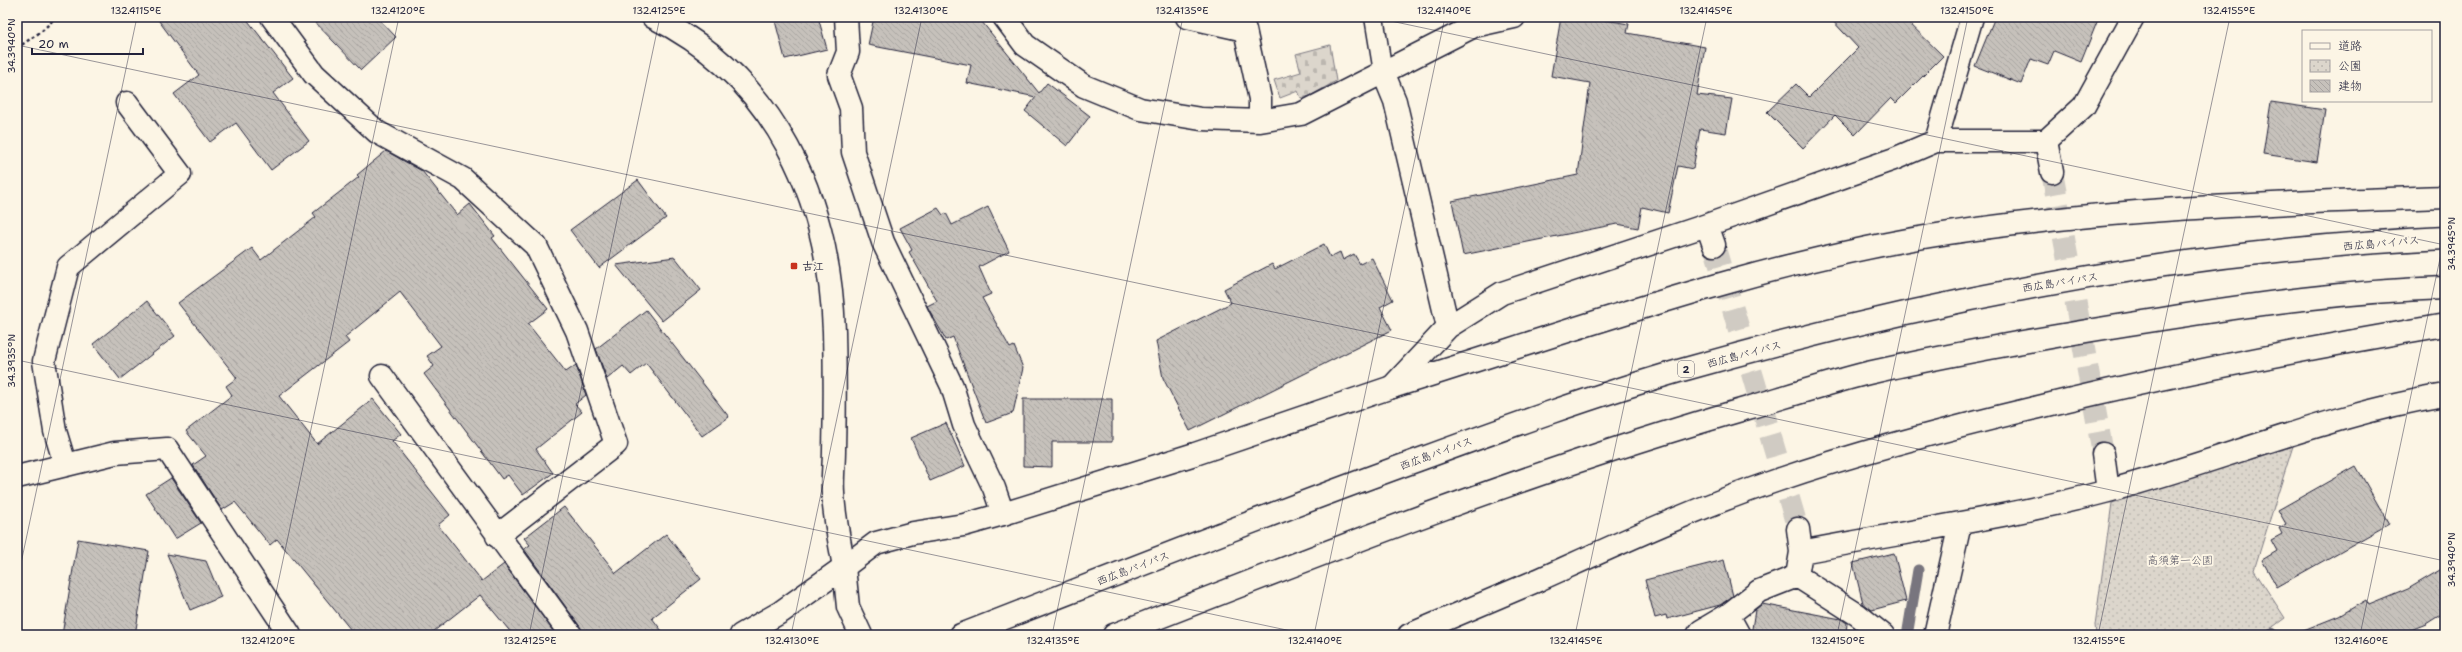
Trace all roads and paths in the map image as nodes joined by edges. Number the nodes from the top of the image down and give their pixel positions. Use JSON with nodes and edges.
{"nodes":[{"id":1,"x":56,"y":17,"type":"edge"},
{"id":2,"x":272,"y":17,"type":"edge"},
{"id":3,"x":653,"y":17,"type":"edge"},
{"id":4,"x":846,"y":17,"type":"edge"},
{"id":5,"x":1004,"y":17,"type":"edge"},
{"id":6,"x":1187,"y":17,"type":"edge"},
{"id":7,"x":1374,"y":17,"type":"edge"},
{"id":8,"x":1514,"y":17,"type":"edge"},
{"id":9,"x":1972,"y":17,"type":"edge"},
{"id":10,"x":2133,"y":17,"type":"edge"},
{"id":11,"x":17,"y":48,"type":"edge"},
{"id":12,"x":1383,"y":72,"type":"junction"},
{"id":13,"x":127,"y":103,"type":"dead end"},
{"id":14,"x":1260,"y":121,"type":"junction"},
{"id":15,"x":1936,"y":141,"type":"junction"},
{"id":16,"x":2046,"y":141,"type":"junction"},
{"id":17,"x":2052,"y":172,"type":"tunnel mouth"},
{"id":18,"x":2445,"y":197,"type":"edge"},
{"id":19,"x":1707,"y":225,"type":"junction"},
{"id":20,"x":2445,"y":238,"type":"edge"},
{"id":21,"x":1714,"y":245,"type":"tunnel mouth"},
{"id":22,"x":2445,"y":288,"type":"edge"},
{"id":23,"x":2445,"y":325,"type":"edge"},
{"id":24,"x":1448,"y":327,"type":"junction"},
{"id":25,"x":382,"y":376,"type":"dead end"},
{"id":26,"x":1392,"y":387,"type":"junction"},
{"id":27,"x":2445,"y":395,"type":"edge"},
{"id":28,"x":2103,"y":454,"type":"tunnel mouth"},
{"id":29,"x":65,"y":464,"type":"junction"},
{"id":30,"x":17,"y":477,"type":"edge"},
{"id":31,"x":2108,"y":491,"type":"junction"},
{"id":32,"x":1003,"y":514,"type":"junction"},
{"id":33,"x":1960,"y":524,"type":"junction"},
{"id":34,"x":1798,"y":528,"type":"tunnel mouth"},
{"id":35,"x":497,"y":536,"type":"junction"},
{"id":36,"x":1801,"y":552,"type":"junction"},
{"id":37,"x":844,"y":567,"type":"junction"},
{"id":38,"x":1797,"y":576,"type":"junction"},
{"id":39,"x":1728,"y":615,"type":"junction"},
{"id":40,"x":290,"y":635,"type":"edge"},
{"id":41,"x":571,"y":635,"type":"edge"},
{"id":42,"x":742,"y":635,"type":"edge"},
{"id":43,"x":861,"y":635,"type":"edge"},
{"id":44,"x":961,"y":635,"type":"edge"},
{"id":45,"x":1114,"y":635,"type":"edge"},
{"id":46,"x":1409,"y":635,"type":"edge"},
{"id":47,"x":1698,"y":635,"type":"edge"},
{"id":48,"x":1740,"y":635,"type":"edge"},
{"id":49,"x":1883,"y":635,"type":"edge"},
{"id":50,"x":1935,"y":635,"type":"edge"}],
"edges":[{"from":1,"to":11,"type":"path"},
{"from":2,"to":35,"type":"main road"},
{"from":3,"to":37,"type":"main road"},
{"from":4,"to":32,"type":"main road"},
{"from":5,"to":14,"type":"main road"},
{"from":6,"to":14,"type":"main road"},
{"from":7,"to":12,"type":"lane"},
{"from":8,"to":12,"type":"main road"},
{"from":9,"to":15,"type":"main road"},
{"from":10,"to":16,"type":"main road"},
{"from":12,"to":14,"type":"main road"},
{"from":12,"to":24,"type":"main road"},
{"from":13,"to":29,"type":"main road"},
{"from":15,"to":16,"type":"main road"},
{"from":15,"to":19,"type":"main road"},
{"from":16,"to":17,"type":"main road"},
{"from":18,"to":26,"type":"main road"},
{"from":19,"to":21,"type":"main road"},
{"from":19,"to":24,"type":"main road"},
{"from":20,"to":44,"type":"main road","name":"西広島バイパス","number":"2"},
{"from":22,"to":45,"type":"main road"},
{"from":23,"to":46,"type":"main road"},
{"from":24,"to":26,"type":"main road"},
{"from":25,"to":35,"type":"main road"},
{"from":26,"to":32,"type":"main road"},
{"from":27,"to":31,"type":"main road"},
{"from":28,"to":31,"type":"main road"},
{"from":29,"to":30,"type":"main road"},
{"from":29,"to":40,"type":"main road"},
{"from":31,"to":33,"type":"main road"},
{"from":32,"to":37,"type":"main road"},
{"from":33,"to":36,"type":"main road"},
{"from":33,"to":50,"type":"main road"},
{"from":34,"to":36,"type":"main road"},
{"from":35,"to":41,"type":"main road"},
{"from":36,"to":38,"type":"main road"},
{"from":37,"to":42,"type":"main road"},
{"from":37,"to":43,"type":"main road"},
{"from":38,"to":39,"type":"main road"},
{"from":38,"to":49,"type":"main road"},
{"from":39,"to":47,"type":"main road"},
{"from":39,"to":48,"type":"main road"}]}
